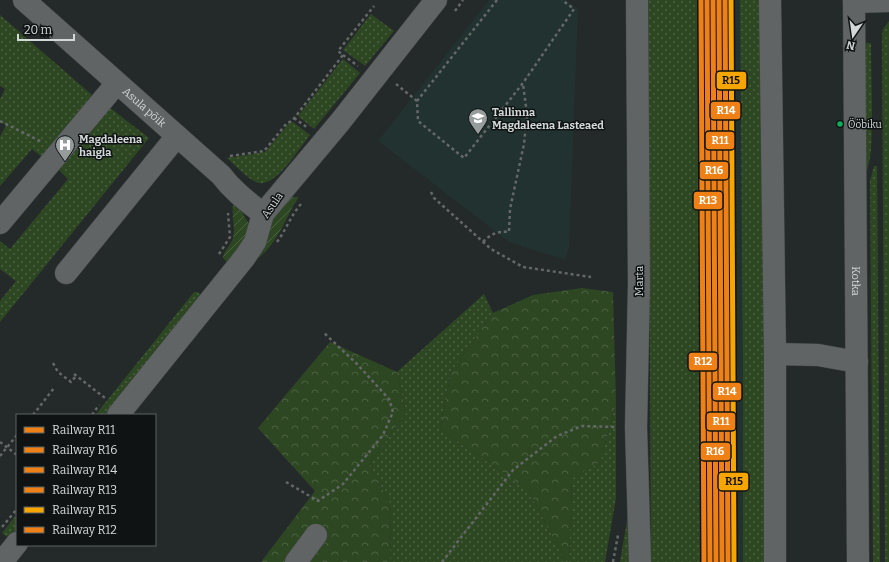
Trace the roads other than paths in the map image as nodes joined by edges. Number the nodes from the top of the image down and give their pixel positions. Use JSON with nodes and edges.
{"nodes":[{"id":1,"x":24,"y":0,"type":"edge"},
{"id":2,"x":436,"y":0,"type":"edge"},
{"id":3,"x":637,"y":0,"type":"edge"},
{"id":4,"x":770,"y":0,"type":"edge"},
{"id":5,"x":854,"y":1,"type":"edge"},
{"id":6,"x":889,"y":1,"type":"edge"},
{"id":7,"x":117,"y":83,"type":"junction"},
{"id":8,"x":177,"y":136,"type":"junction"},
{"id":9,"x":263,"y":214,"type":"junction"},
{"id":10,"x":0,"y":223,"type":"edge"},
{"id":11,"x":66,"y":273,"type":"dead end"},
{"id":12,"x":775,"y":354,"type":"junction"},
{"id":13,"x":857,"y":362,"type":"junction"},
{"id":14,"x":119,"y":414,"type":"edge"},
{"id":15,"x":316,"y":535,"type":"dead end"},
{"id":16,"x":16,"y":543,"type":"edge"},
{"id":17,"x":2,"y":562,"type":"edge"},
{"id":18,"x":296,"y":562,"type":"edge"},
{"id":19,"x":640,"y":562,"type":"edge"},
{"id":20,"x":775,"y":562,"type":"edge"},
{"id":21,"x":858,"y":562,"type":"edge"}],
"edges":[{"from":1,"to":7,"type":"street","name":"Asula põik"},
{"from":2,"to":9,"type":"street","name":"Asula"},
{"from":3,"to":19,"type":"street","name":"Marta"},
{"from":4,"to":12,"type":"street"},
{"from":5,"to":6,"type":"street"},
{"from":5,"to":13,"type":"street","name":"Kotka"},
{"from":7,"to":8,"type":"street","name":"Asula põik"},
{"from":7,"to":10,"type":"street"},
{"from":8,"to":9,"type":"street","name":"Asula põik"},
{"from":8,"to":11,"type":"street"},
{"from":9,"to":14,"type":"street","name":"Asula"},
{"from":12,"to":13,"type":"street"},
{"from":12,"to":20,"type":"street"},
{"from":13,"to":21,"type":"street","name":"Kotka"},
{"from":15,"to":18,"type":"street"},
{"from":16,"to":17,"type":"street"}]}
